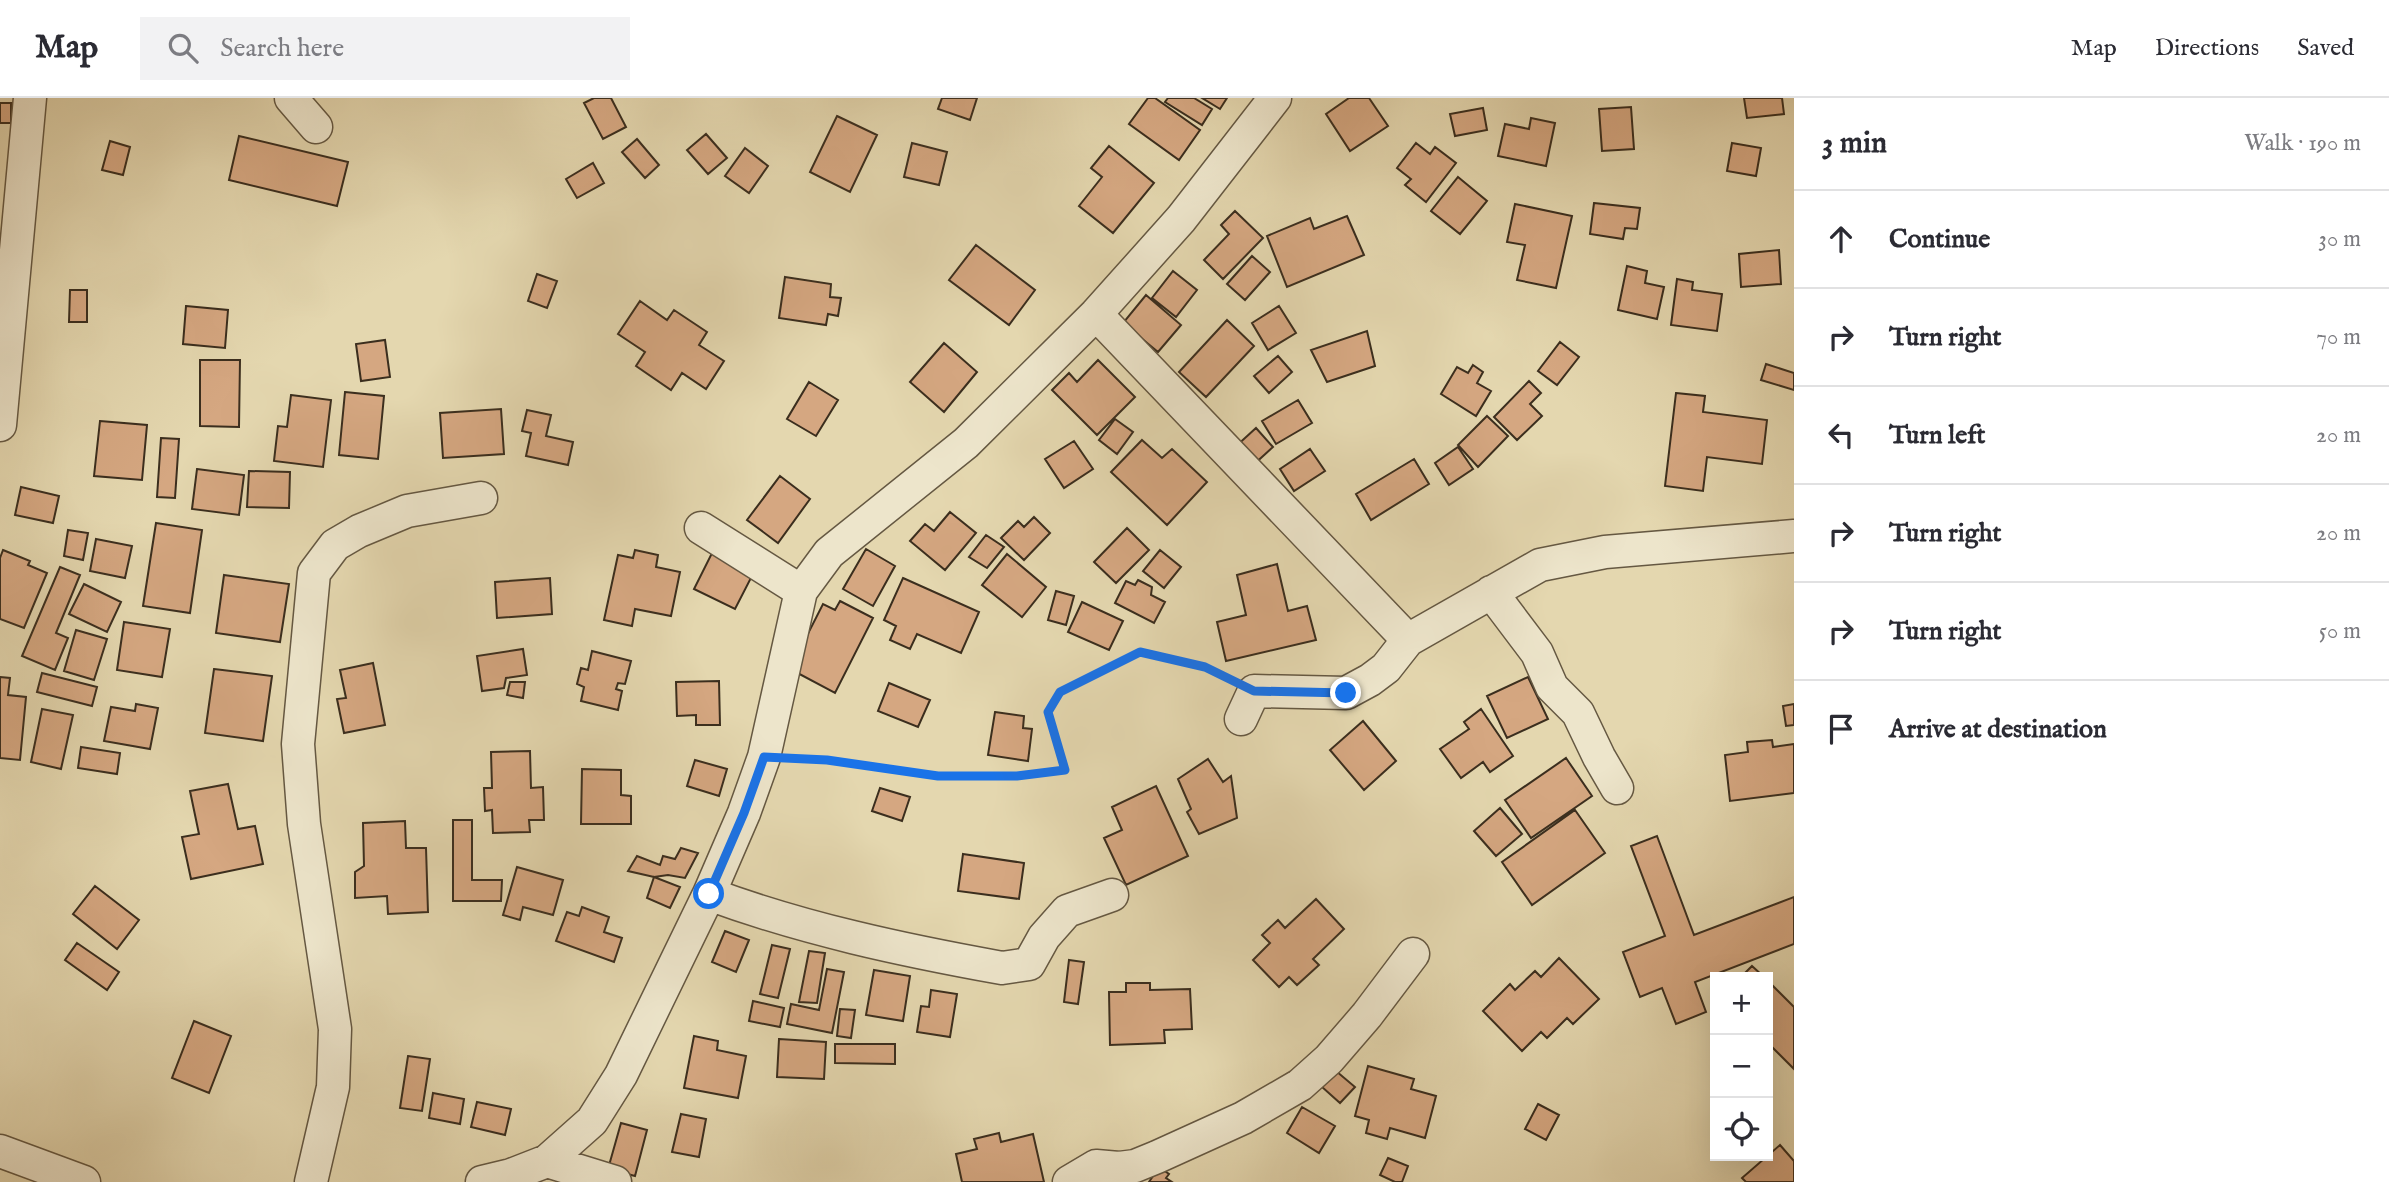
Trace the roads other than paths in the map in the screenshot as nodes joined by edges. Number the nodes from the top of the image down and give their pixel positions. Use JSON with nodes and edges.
{"nodes":[{"id":1,"x":30,"y":98,"type":"edge"},
{"id":2,"x":291,"y":98,"type":"edge"},
{"id":3,"x":1275,"y":98,"type":"edge"},
{"id":4,"x":316,"y":127,"type":"dead end"},
{"id":5,"x":1096,"y":314,"type":"junction"},
{"id":6,"x":0,"y":425,"type":"edge"},
{"id":7,"x":481,"y":498,"type":"dead end"},
{"id":8,"x":701,"y":528,"type":"dead end"},
{"id":9,"x":1794,"y":536,"type":"edge"},
{"id":10,"x":801,"y":591,"type":"junction"},
{"id":11,"x":1491,"y":592,"type":"junction"},
{"id":12,"x":1408,"y":640,"type":"junction"},
{"id":13,"x":1247,"y":705,"type":"road end"},
{"id":14,"x":1617,"y":788,"type":"dead end"},
{"id":15,"x":709,"y":894,"type":"junction"},
{"id":16,"x":1112,"y":895,"type":"dead end"},
{"id":17,"x":1413,"y":954,"type":"dead end"},
{"id":18,"x":0,"y":1151,"type":"edge"},
{"id":19,"x":547,"y":1161,"type":"junction"},
{"id":20,"x":502,"y":1180,"type":"edge"},
{"id":21,"x":84,"y":1182,"type":"edge"},
{"id":22,"x":312,"y":1182,"type":"edge"},
{"id":23,"x":615,"y":1182,"type":"edge"},
{"id":24,"x":1069,"y":1182,"type":"edge"}],
"edges":[{"from":1,"to":6,"type":"street"},
{"from":2,"to":4,"type":"street"},
{"from":3,"to":5,"type":"street"},
{"from":5,"to":10,"type":"street"},
{"from":5,"to":12,"type":"street"},
{"from":7,"to":22,"type":"street"},
{"from":8,"to":10,"type":"street"},
{"from":9,"to":11,"type":"street"},
{"from":10,"to":15,"type":"street"},
{"from":11,"to":12,"type":"street"},
{"from":11,"to":14,"type":"street"},
{"from":12,"to":13,"type":"street"},
{"from":15,"to":16,"type":"street"},
{"from":15,"to":19,"type":"street"},
{"from":17,"to":24,"type":"street"},
{"from":18,"to":21,"type":"street"},
{"from":19,"to":20,"type":"street"},
{"from":19,"to":23,"type":"street"}]}
